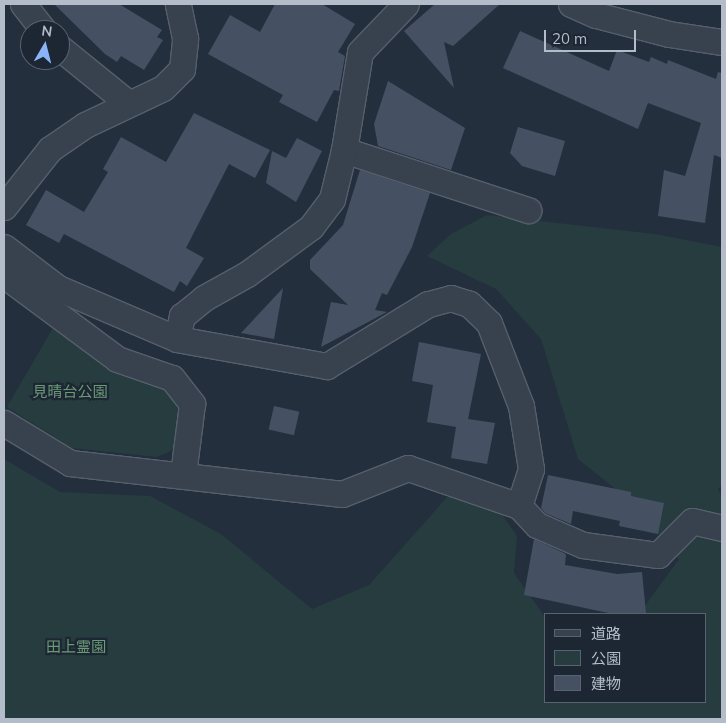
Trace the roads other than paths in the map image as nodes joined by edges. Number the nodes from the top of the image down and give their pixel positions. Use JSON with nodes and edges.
{"nodes":[{"id":1,"x":23,"y":4,"type":"edge"},
{"id":2,"x":178,"y":4,"type":"edge"},
{"id":3,"x":406,"y":4,"type":"edge"},
{"id":4,"x":571,"y":4,"type":"edge"},
{"id":5,"x":35,"y":20,"type":"edge"},
{"id":6,"x":722,"y":42,"type":"edge"},
{"id":7,"x":70,"y":56,"type":"edge"},
{"id":8,"x":128,"y":103,"type":"junction"},
{"id":9,"x":344,"y":150,"type":"junction"},
{"id":10,"x":4,"y":207,"type":"edge"},
{"id":11,"x":528,"y":210,"type":"dead end"},
{"id":12,"x":4,"y":247,"type":"edge"},
{"id":13,"x":4,"y":276,"type":"edge"},
{"id":14,"x":177,"y":339,"type":"junction"},
{"id":15,"x":4,"y":423,"type":"edge"},
{"id":16,"x":183,"y":474,"type":"junction"},
{"id":17,"x":519,"y":506,"type":"junction"},
{"id":18,"x":722,"y":528,"type":"edge"}],
"edges":[{"from":1,"to":5,"type":"street"},
{"from":2,"to":8,"type":"street"},
{"from":3,"to":9,"type":"street"},
{"from":4,"to":6,"type":"street"},
{"from":7,"to":8,"type":"street"},
{"from":8,"to":10,"type":"street"},
{"from":9,"to":11,"type":"street"},
{"from":9,"to":14,"type":"street"},
{"from":12,"to":14,"type":"street"},
{"from":13,"to":16,"type":"street"},
{"from":14,"to":17,"type":"street"},
{"from":15,"to":16,"type":"street"},
{"from":16,"to":17,"type":"street"},
{"from":17,"to":18,"type":"street"}]}
